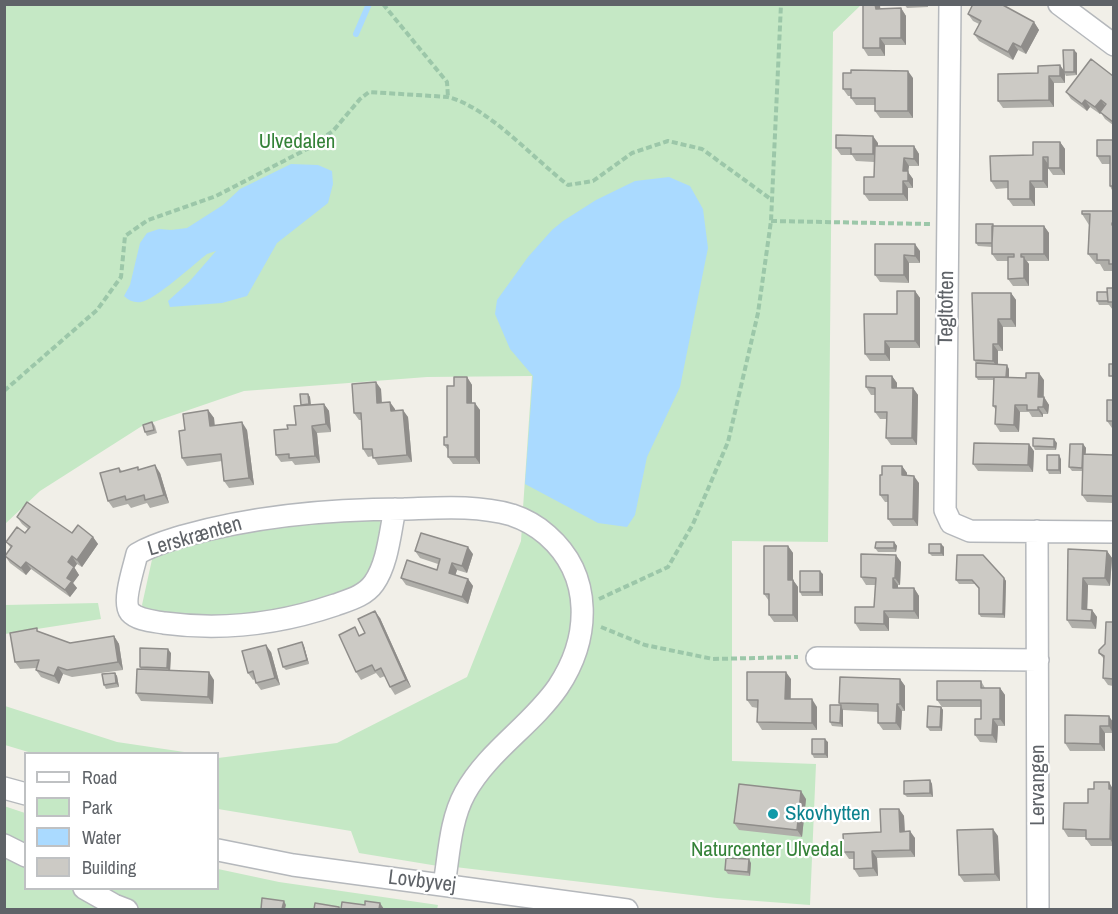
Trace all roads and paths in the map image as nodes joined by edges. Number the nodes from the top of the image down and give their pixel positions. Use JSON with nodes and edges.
{"nodes":[{"id":1,"x":383,"y":4,"type":"edge"},
{"id":2,"x":781,"y":4,"type":"edge"},
{"id":3,"x":950,"y":4,"type":"edge"},
{"id":4,"x":1059,"y":4,"type":"edge"},
{"id":5,"x":1113,"y":45,"type":"edge"},
{"id":6,"x":448,"y":97,"type":"junction"},
{"id":7,"x":772,"y":200,"type":"junction"},
{"id":8,"x":771,"y":221,"type":"junction"},
{"id":9,"x":948,"y":224,"type":"junction"},
{"id":10,"x":4,"y":391,"type":"edge"},
{"id":11,"x":395,"y":509,"type":"junction"},
{"id":12,"x":1037,"y":531,"type":"junction"},
{"id":13,"x":1113,"y":532,"type":"edge"},
{"id":14,"x":582,"y":612,"type":"junction"},
{"id":15,"x":817,"y":658,"type":"joint"},
{"id":16,"x":1038,"y":660,"type":"junction"},
{"id":17,"x":4,"y":788,"type":"edge"},
{"id":18,"x":24,"y":793,"type":"edge"},
{"id":19,"x":4,"y":845,"type":"edge"},
{"id":20,"x":219,"y":850,"type":"edge"},
{"id":21,"x":24,"y":855,"type":"edge"},
{"id":22,"x":444,"y":885,"type":"junction"},
{"id":23,"x":88,"y":890,"type":"edge"},
{"id":24,"x":127,"y":909,"type":"edge"},
{"id":25,"x":627,"y":909,"type":"edge"},
{"id":26,"x":1038,"y":909,"type":"edge"}],
"edges":[{"from":1,"to":6,"type":"path"},
{"from":2,"to":7,"type":"path"},
{"from":3,"to":9,"type":"street","name":"Tegltoften"},
{"from":4,"to":5,"type":"street"},
{"from":6,"to":7,"type":"path"},
{"from":6,"to":10,"type":"path"},
{"from":7,"to":8,"type":"path"},
{"from":8,"to":9,"type":"path"},
{"from":8,"to":14,"type":"path"},
{"from":9,"to":12,"type":"street","name":"Tegltoften"},
{"from":11,"to":11,"type":"street","name":"Lerskrænten"},
{"from":11,"to":14,"type":"street","name":"Lerskrænten"},
{"from":12,"to":13,"type":"street","name":"Tegltoften"},
{"from":12,"to":16,"type":"street","name":"Lervangen"},
{"from":14,"to":15,"type":"path"},
{"from":14,"to":22,"type":"street","name":"Lerskrænten"},
{"from":15,"to":16,"type":"street"},
{"from":16,"to":26,"type":"street","name":"Lervangen"},
{"from":17,"to":18,"type":"street"},
{"from":19,"to":21,"type":"street"},
{"from":20,"to":22,"type":"street","name":"Lovbyvej"},
{"from":22,"to":25,"type":"street","name":"Lovbyvej"},
{"from":23,"to":24,"type":"street"}]}
